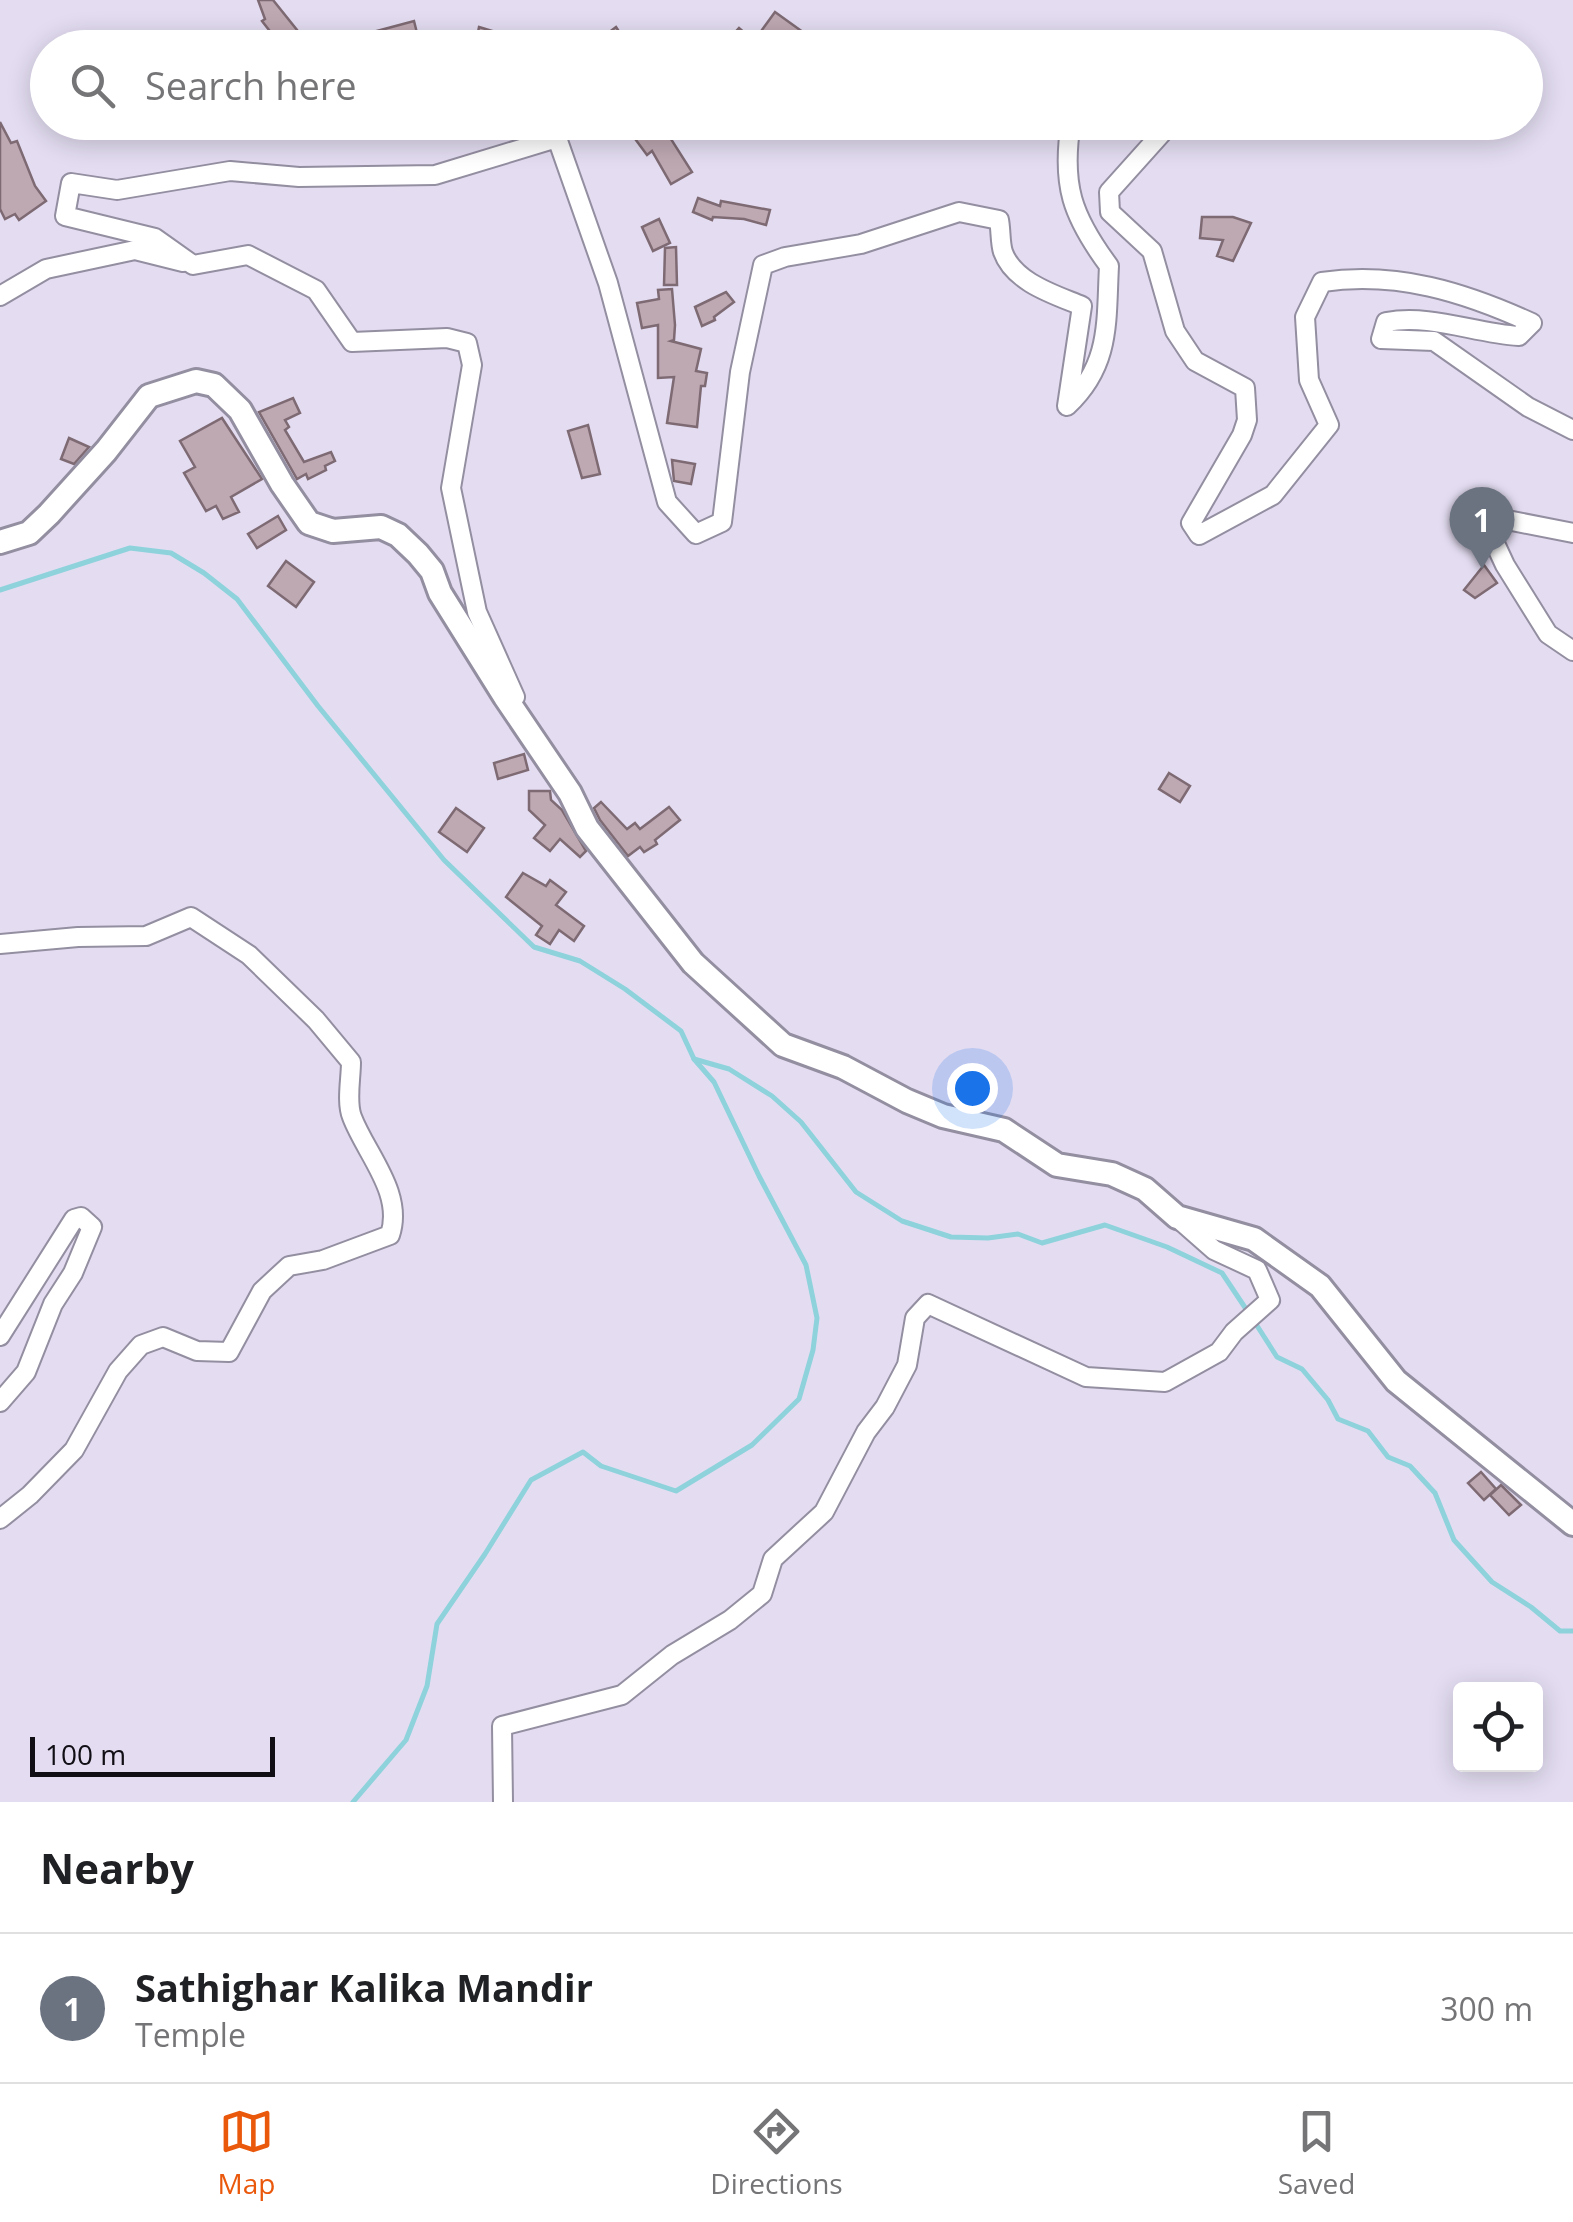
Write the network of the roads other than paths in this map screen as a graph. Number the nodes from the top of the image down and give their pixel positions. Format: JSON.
{"nodes":[{"id":1,"x":551,"y":140,"type":"edge"},
{"id":2,"x":559,"y":140,"type":"edge"},
{"id":3,"x":1069,"y":140,"type":"edge"},
{"id":4,"x":1156,"y":140,"type":"edge"},
{"id":5,"x":193,"y":265,"type":"junction"},
{"id":6,"x":0,"y":296,"type":"edge"},
{"id":7,"x":1573,"y":430,"type":"edge"},
{"id":8,"x":1573,"y":533,"type":"edge"},
{"id":9,"x":0,"y":542,"type":"edge"},
{"id":10,"x":1573,"y":651,"type":"edge"},
{"id":11,"x":538,"y":748,"type":"junction"},
{"id":12,"x":0,"y":944,"type":"edge"},
{"id":13,"x":1177,"y":1217,"type":"junction"},
{"id":14,"x":0,"y":1336,"type":"edge"},
{"id":15,"x":0,"y":1402,"type":"edge"},
{"id":16,"x":0,"y":1519,"type":"edge"},
{"id":17,"x":1573,"y":1524,"type":"edge"},
{"id":18,"x":503,"y":1802,"type":"edge"}],
"edges":[{"from":1,"to":5,"type":"street"},
{"from":2,"to":3,"type":"street"},
{"from":4,"to":7,"type":"street"},
{"from":5,"to":6,"type":"street"},
{"from":5,"to":11,"type":"street"},
{"from":8,"to":10,"type":"street"},
{"from":9,"to":11,"type":"street"},
{"from":11,"to":13,"type":"street"},
{"from":12,"to":16,"type":"street"},
{"from":13,"to":17,"type":"street"},
{"from":13,"to":18,"type":"street"},
{"from":14,"to":15,"type":"street"}]}
